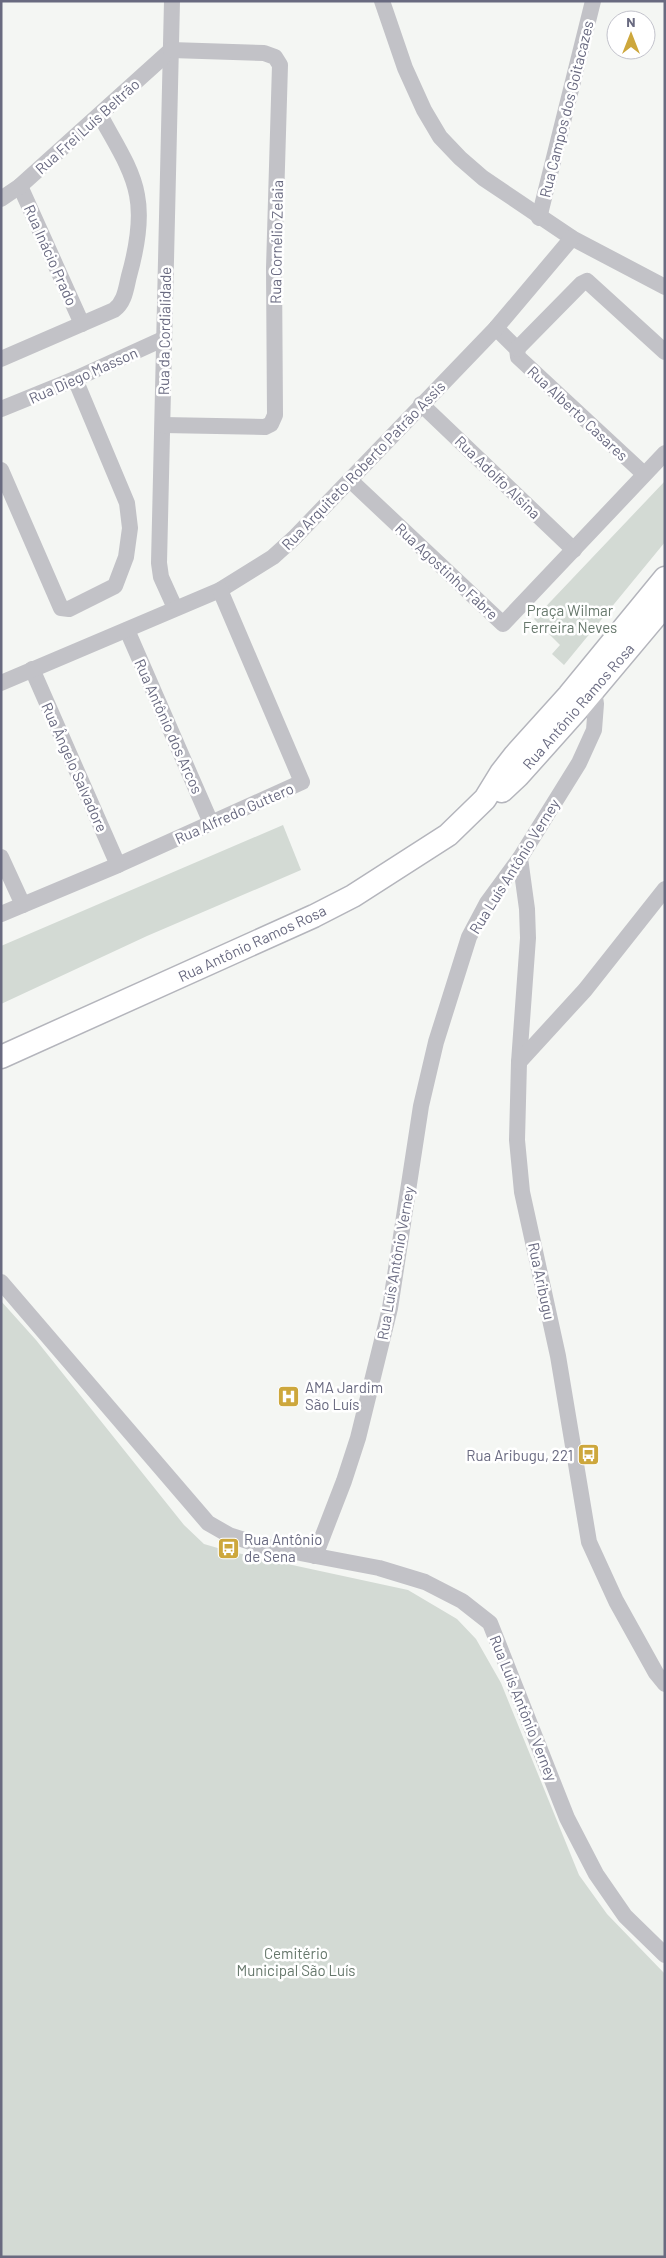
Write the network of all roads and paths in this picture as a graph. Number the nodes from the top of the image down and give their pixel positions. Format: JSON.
{"nodes":[{"id":1,"x":172,"y":1,"type":"edge"},
{"id":2,"x":382,"y":1,"type":"edge"},
{"id":3,"x":594,"y":1,"type":"edge"},
{"id":4,"x":171,"y":50,"type":"junction"},
{"id":5,"x":100,"y":114,"type":"junction"},
{"id":6,"x":20,"y":186,"type":"junction"},
{"id":7,"x":1,"y":199,"type":"edge"},
{"id":8,"x":540,"y":218,"type":"junction"},
{"id":9,"x":572,"y":238,"type":"junction"},
{"id":10,"x":665,"y":287,"type":"edge"},
{"id":11,"x":82,"y":324,"type":"junction"},
{"id":12,"x":496,"y":328,"type":"junction"},
{"id":13,"x":164,"y":339,"type":"junction"},
{"id":14,"x":517,"y":349,"type":"junction"},
{"id":15,"x":665,"y":352,"type":"edge"},
{"id":16,"x":1,"y":359,"type":"edge"},
{"id":17,"x":75,"y":379,"type":"junction"},
{"id":18,"x":422,"y":404,"type":"junction"},
{"id":19,"x":1,"y":409,"type":"edge"},
{"id":20,"x":163,"y":425,"type":"junction"},
{"id":21,"x":665,"y":453,"type":"edge"},
{"id":22,"x":1,"y":470,"type":"edge"},
{"id":23,"x":644,"y":474,"type":"junction"},
{"id":24,"x":350,"y":480,"type":"junction"},
{"id":25,"x":574,"y":550,"type":"junction"},
{"id":26,"x":665,"y":578,"type":"edge"},
{"id":27,"x":220,"y":590,"type":"junction"},
{"id":28,"x":665,"y":605,"type":"edge"},
{"id":29,"x":175,"y":608,"type":"junction"},
{"id":30,"x":127,"y":630,"type":"junction"},
{"id":31,"x":32,"y":670,"type":"junction"},
{"id":32,"x":1,"y":683,"type":"edge"},
{"id":33,"x":588,"y":685,"type":"junction"},
{"id":34,"x":211,"y":823,"type":"junction"},
{"id":35,"x":1,"y":857,"type":"edge"},
{"id":36,"x":520,"y":858,"type":"junction"},
{"id":37,"x":118,"y":865,"type":"junction"},
{"id":38,"x":665,"y":888,"type":"edge"},
{"id":39,"x":22,"y":905,"type":"junction"},
{"id":40,"x":1,"y":914,"type":"edge"},
{"id":41,"x":1,"y":1057,"type":"edge"},
{"id":42,"x":518,"y":1062,"type":"junction"},
{"id":43,"x":1,"y":1282,"type":"edge"},
{"id":44,"x":315,"y":1556,"type":"junction"},
{"id":45,"x":665,"y":1684,"type":"edge"},
{"id":46,"x":665,"y":1956,"type":"edge"}],
"edges":[{"from":1,"to":4,"type":"street","name":"Rua da Cordialidade"},
{"from":2,"to":8,"type":"street"},
{"from":3,"to":8,"type":"street","name":"Rua Campos dos Goitacazes"},
{"from":4,"to":5,"type":"street","name":"Rua Frei Luís Beltrão"},
{"from":4,"to":13,"type":"street","name":"Rua da Cordialidade"},
{"from":4,"to":20,"type":"street","name":"Rua Cornélio Zelaia"},
{"from":5,"to":6,"type":"street","name":"Rua Frei Luís Beltrão"},
{"from":5,"to":11,"type":"street"},
{"from":6,"to":7,"type":"street","name":"Rua Frei Luís Beltrão"},
{"from":6,"to":11,"type":"street","name":"Rua Inácio Prado"},
{"from":8,"to":9,"type":"street"},
{"from":9,"to":10,"type":"street"},
{"from":9,"to":12,"type":"street","name":"Rua Arquiteto Roberto Patrão Assis"},
{"from":11,"to":16,"type":"street"},
{"from":12,"to":14,"type":"street","name":"Rua Alberto Casares"},
{"from":12,"to":18,"type":"street","name":"Rua Arquiteto Roberto Patrão Assis"},
{"from":13,"to":17,"type":"street","name":"Rua Diego Masson"},
{"from":13,"to":20,"type":"street","name":"Rua da Cordialidade"},
{"from":14,"to":15,"type":"street"},
{"from":14,"to":23,"type":"street","name":"Rua Alberto Casares"},
{"from":17,"to":19,"type":"street","name":"Rua Diego Masson"},
{"from":17,"to":22,"type":"street"},
{"from":18,"to":24,"type":"street","name":"Rua Arquiteto Roberto Patrão Assis"},
{"from":18,"to":25,"type":"street","name":"Rua Adolfo Alsina"},
{"from":20,"to":29,"type":"street","name":"Rua da Cordialidade"},
{"from":21,"to":23,"type":"street","name":"Rua Agostinho Fabre"},
{"from":23,"to":25,"type":"street","name":"Rua Agostinho Fabre"},
{"from":24,"to":25,"type":"street","name":"Rua Agostinho Fabre"},
{"from":24,"to":27,"type":"street","name":"Rua Arquiteto Roberto Patrão Assis"},
{"from":26,"to":33,"type":"main road","name":"Rua Antônio Ramos Rosa"},
{"from":27,"to":29,"type":"street","name":"Rua Arquiteto Roberto Patrão Assis"},
{"from":27,"to":34,"type":"street","name":"Rua Alfredo Guttero"},
{"from":28,"to":33,"type":"main road","name":"Rua Antônio Ramos Rosa"},
{"from":29,"to":30,"type":"street","name":"Rua Arquiteto Roberto Patrão Assis"},
{"from":30,"to":31,"type":"street","name":"Rua Arquiteto Roberto Patrão Assis"},
{"from":30,"to":34,"type":"street","name":"Rua Antônio dos Arcos"},
{"from":31,"to":32,"type":"street","name":"Rua Arquiteto Roberto Patrão Assis"},
{"from":31,"to":37,"type":"street","name":"Rua Ângelo Salvadore"},
{"from":33,"to":36,"type":"street","name":"Rua Luís Antônio Verney"},
{"from":33,"to":41,"type":"main road","name":"Rua Antônio Ramos Rosa"},
{"from":34,"to":37,"type":"street","name":"Rua Alfredo Guttero"},
{"from":35,"to":39,"type":"street"},
{"from":36,"to":42,"type":"street","name":"Rua Aribugu"},
{"from":36,"to":44,"type":"street","name":"Rua Luís Antônio Verney"},
{"from":37,"to":39,"type":"street","name":"Rua Alfredo Guttero"},
{"from":38,"to":42,"type":"street"},
{"from":39,"to":40,"type":"street","name":"Rua Alfredo Guttero"},
{"from":42,"to":45,"type":"street","name":"Rua Aribugu"},
{"from":43,"to":44,"type":"street"},
{"from":44,"to":46,"type":"street","name":"Rua Luís Antônio Verney"}]}
